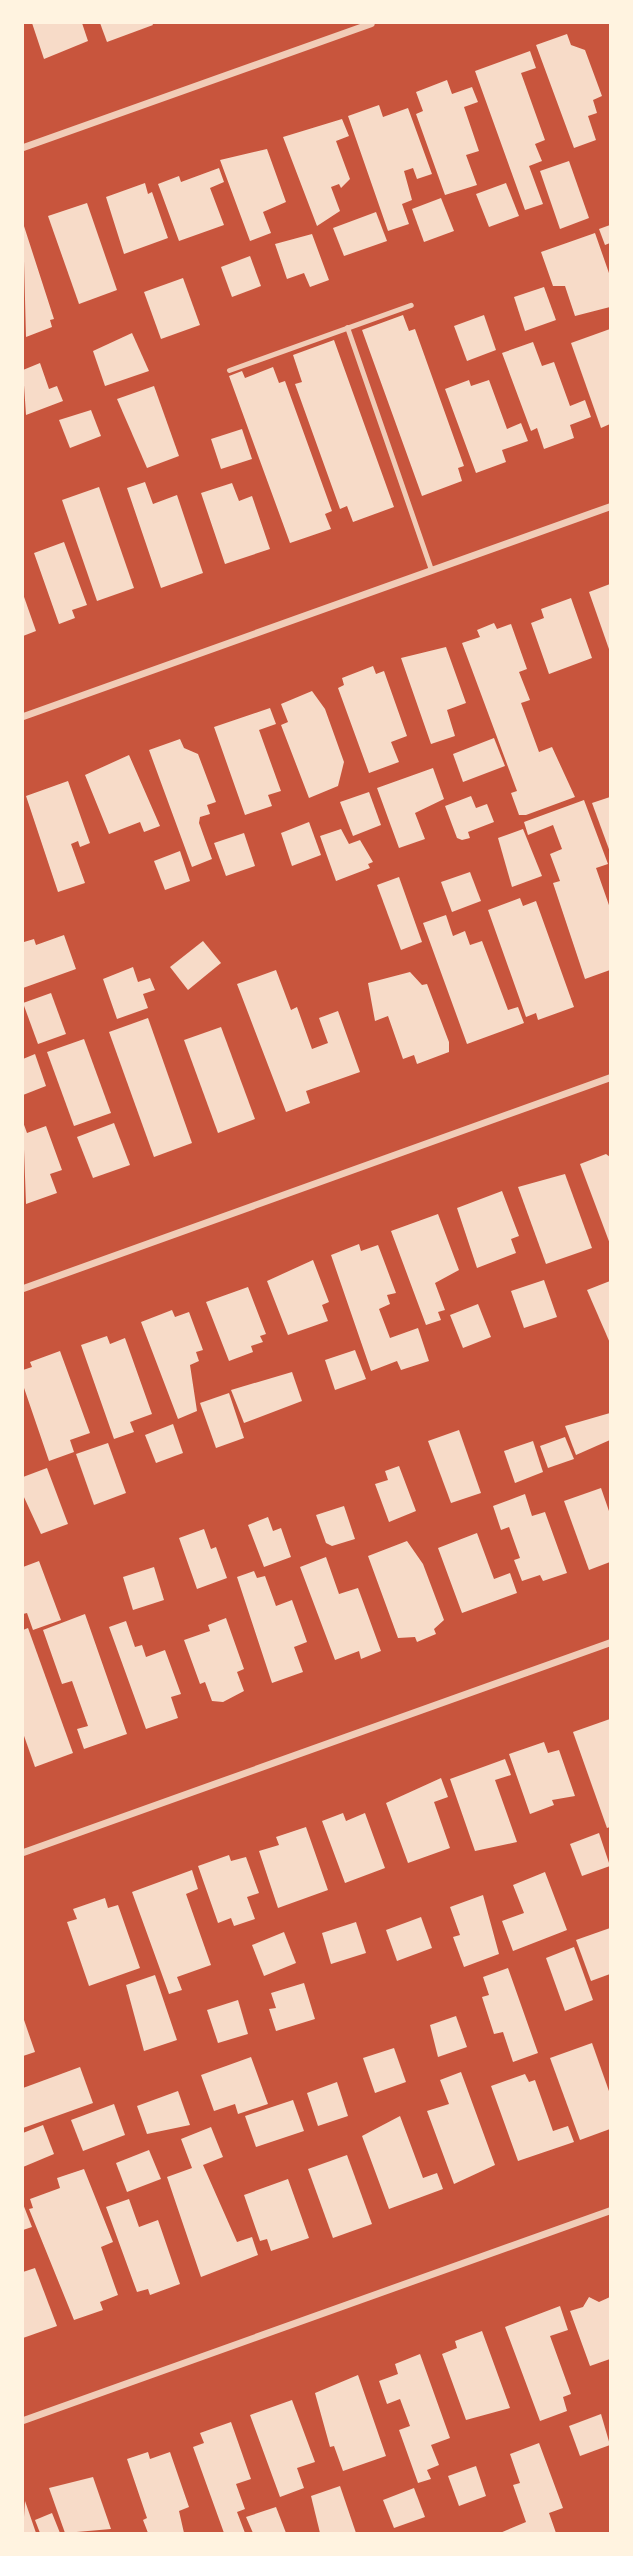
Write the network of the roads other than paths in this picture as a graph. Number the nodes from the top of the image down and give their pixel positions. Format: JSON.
{"nodes":[{"id":1,"x":371,"y":23,"type":"edge"},
{"id":2,"x":23,"y":147,"type":"edge"},
{"id":3,"x":411,"y":305,"type":"dead end"},
{"id":4,"x":347,"y":327,"type":"junction"},
{"id":5,"x":229,"y":370,"type":"dead end"},
{"id":6,"x":610,"y":506,"type":"edge"},
{"id":7,"x":431,"y":569,"type":"junction"},
{"id":8,"x":23,"y":716,"type":"edge"},
{"id":9,"x":610,"y":1077,"type":"edge"},
{"id":10,"x":23,"y":1288,"type":"edge"},
{"id":11,"x":610,"y":1642,"type":"edge"},
{"id":12,"x":23,"y":1853,"type":"edge"},
{"id":13,"x":610,"y":2210,"type":"edge"},
{"id":14,"x":23,"y":2420,"type":"edge"}],
"edges":[{"from":1,"to":2,"type":"street"},
{"from":3,"to":4,"type":"lane"},
{"from":4,"to":5,"type":"lane"},
{"from":4,"to":7,"type":"lane"},
{"from":6,"to":7,"type":"street"},
{"from":7,"to":8,"type":"street"},
{"from":9,"to":10,"type":"street"},
{"from":11,"to":12,"type":"street"},
{"from":13,"to":14,"type":"street"}]}
